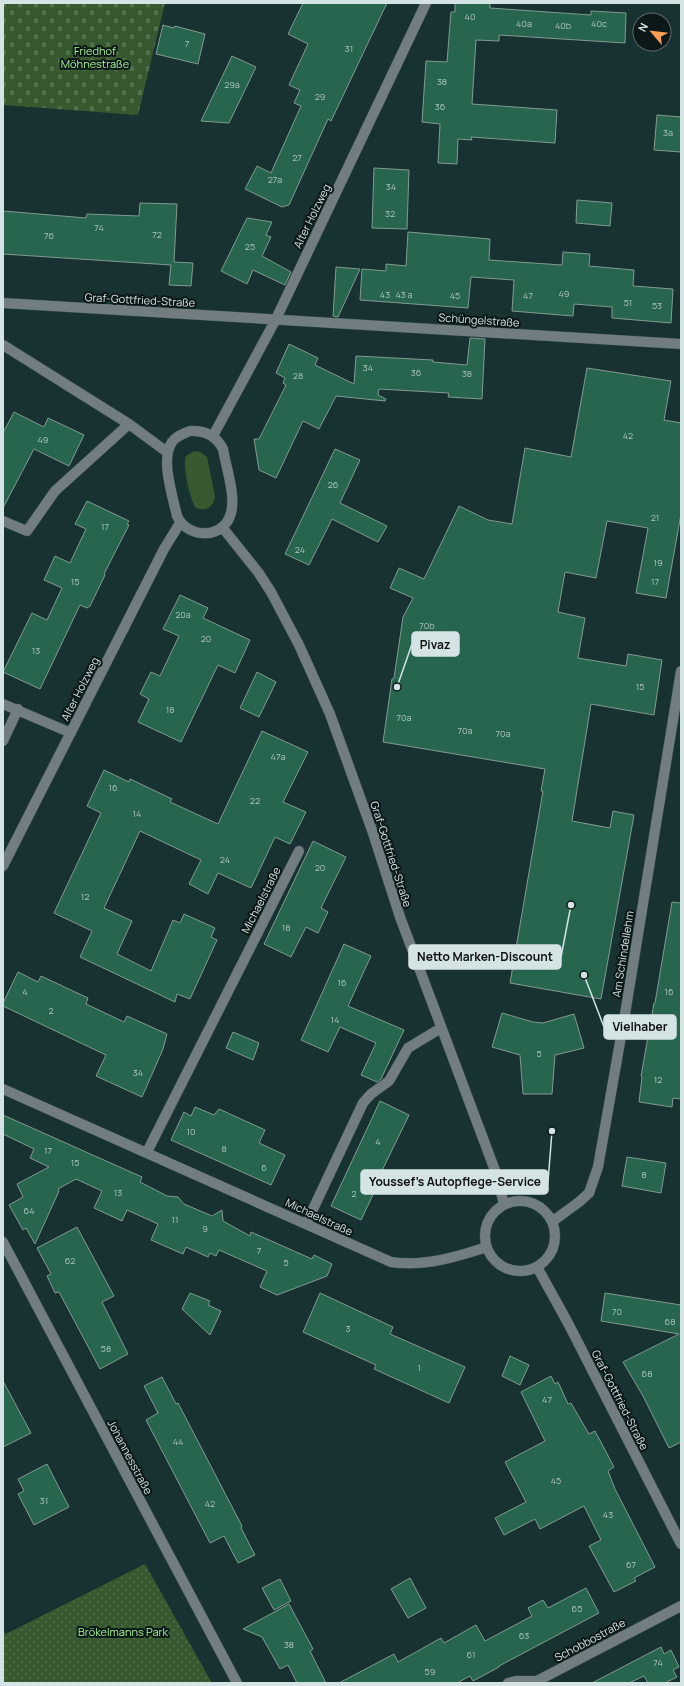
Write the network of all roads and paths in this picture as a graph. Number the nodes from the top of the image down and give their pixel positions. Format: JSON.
{"nodes":[{"id":1,"x":426,"y":3,"type":"edge"},
{"id":2,"x":3,"y":303,"type":"edge"},
{"id":3,"x":276,"y":319,"type":"junction"},
{"id":4,"x":681,"y":344,"type":"edge"},
{"id":5,"x":3,"y":345,"type":"edge"},
{"id":6,"x":129,"y":424,"type":"junction"},
{"id":7,"x":213,"y":436,"type":"junction"},
{"id":8,"x":167,"y":452,"type":"junction"},
{"id":9,"x":3,"y":520,"type":"edge"},
{"id":10,"x":180,"y":523,"type":"junction"},
{"id":11,"x":222,"y":527,"type":"junction"},
{"id":12,"x":681,"y":671,"type":"edge"},
{"id":13,"x":3,"y":704,"type":"edge"},
{"id":14,"x":18,"y":709,"type":"junction"},
{"id":15,"x":71,"y":733,"type":"junction"},
{"id":16,"x":3,"y":741,"type":"edge"},
{"id":17,"x":299,"y":851,"type":"dead end"},
{"id":18,"x":3,"y":866,"type":"edge"},
{"id":19,"x":441,"y":1028,"type":"junction"},
{"id":20,"x":3,"y":1089,"type":"edge"},
{"id":21,"x":147,"y":1152,"type":"junction"},
{"id":22,"x":504,"y":1204,"type":"junction"},
{"id":23,"x":553,"y":1221,"type":"junction"},
{"id":24,"x":306,"y":1224,"type":"junction"},
{"id":25,"x":3,"y":1242,"type":"edge"},
{"id":26,"x":487,"y":1247,"type":"junction"},
{"id":27,"x":537,"y":1267,"type":"junction"},
{"id":28,"x":681,"y":1544,"type":"edge"},
{"id":29,"x":681,"y":1606,"type":"edge"},
{"id":30,"x":237,"y":1683,"type":"edge"},
{"id":31,"x":508,"y":1683,"type":"edge"}],
"edges":[{"from":1,"to":3,"type":"street","name":"Alter Holzweg"},
{"from":2,"to":3,"type":"street","name":"Graf-Gottfried-Straße"},
{"from":3,"to":4,"type":"street","name":"Schüngelstraße"},
{"from":3,"to":7,"type":"street","name":"Alter Holzweg"},
{"from":5,"to":6,"type":"street"},
{"from":6,"to":8,"type":"street"},
{"from":6,"to":9,"type":"street"},
{"from":7,"to":8,"type":"street"},
{"from":7,"to":11,"type":"street"},
{"from":8,"to":10,"type":"street"},
{"from":10,"to":11,"type":"street"},
{"from":10,"to":15,"type":"street","name":"Alter Holzweg"},
{"from":11,"to":19,"type":"street","name":"Graf-Gottfried-Straße"},
{"from":12,"to":23,"type":"street","name":"Am Schindellehm"},
{"from":13,"to":14,"type":"street"},
{"from":14,"to":15,"type":"street"},
{"from":14,"to":16,"type":"street"},
{"from":15,"to":18,"type":"street","name":"Alter Holzweg"},
{"from":17,"to":21,"type":"street","name":"Michaelstraße"},
{"from":19,"to":22,"type":"street","name":"Graf-Gottfried-Straße"},
{"from":19,"to":24,"type":"street"},
{"from":20,"to":21,"type":"street","name":"Michaelstraße"},
{"from":21,"to":24,"type":"street","name":"Michaelstraße"},
{"from":22,"to":23,"type":"street"},
{"from":22,"to":26,"type":"street"},
{"from":23,"to":27,"type":"street"},
{"from":24,"to":26,"type":"street","name":"Michaelstraße"},
{"from":25,"to":30,"type":"street","name":"Johannesstraße"},
{"from":26,"to":27,"type":"street"},
{"from":27,"to":28,"type":"street","name":"Graf-Gottfried-Straße"},
{"from":29,"to":31,"type":"street","name":"Schobbostraße"}]}
